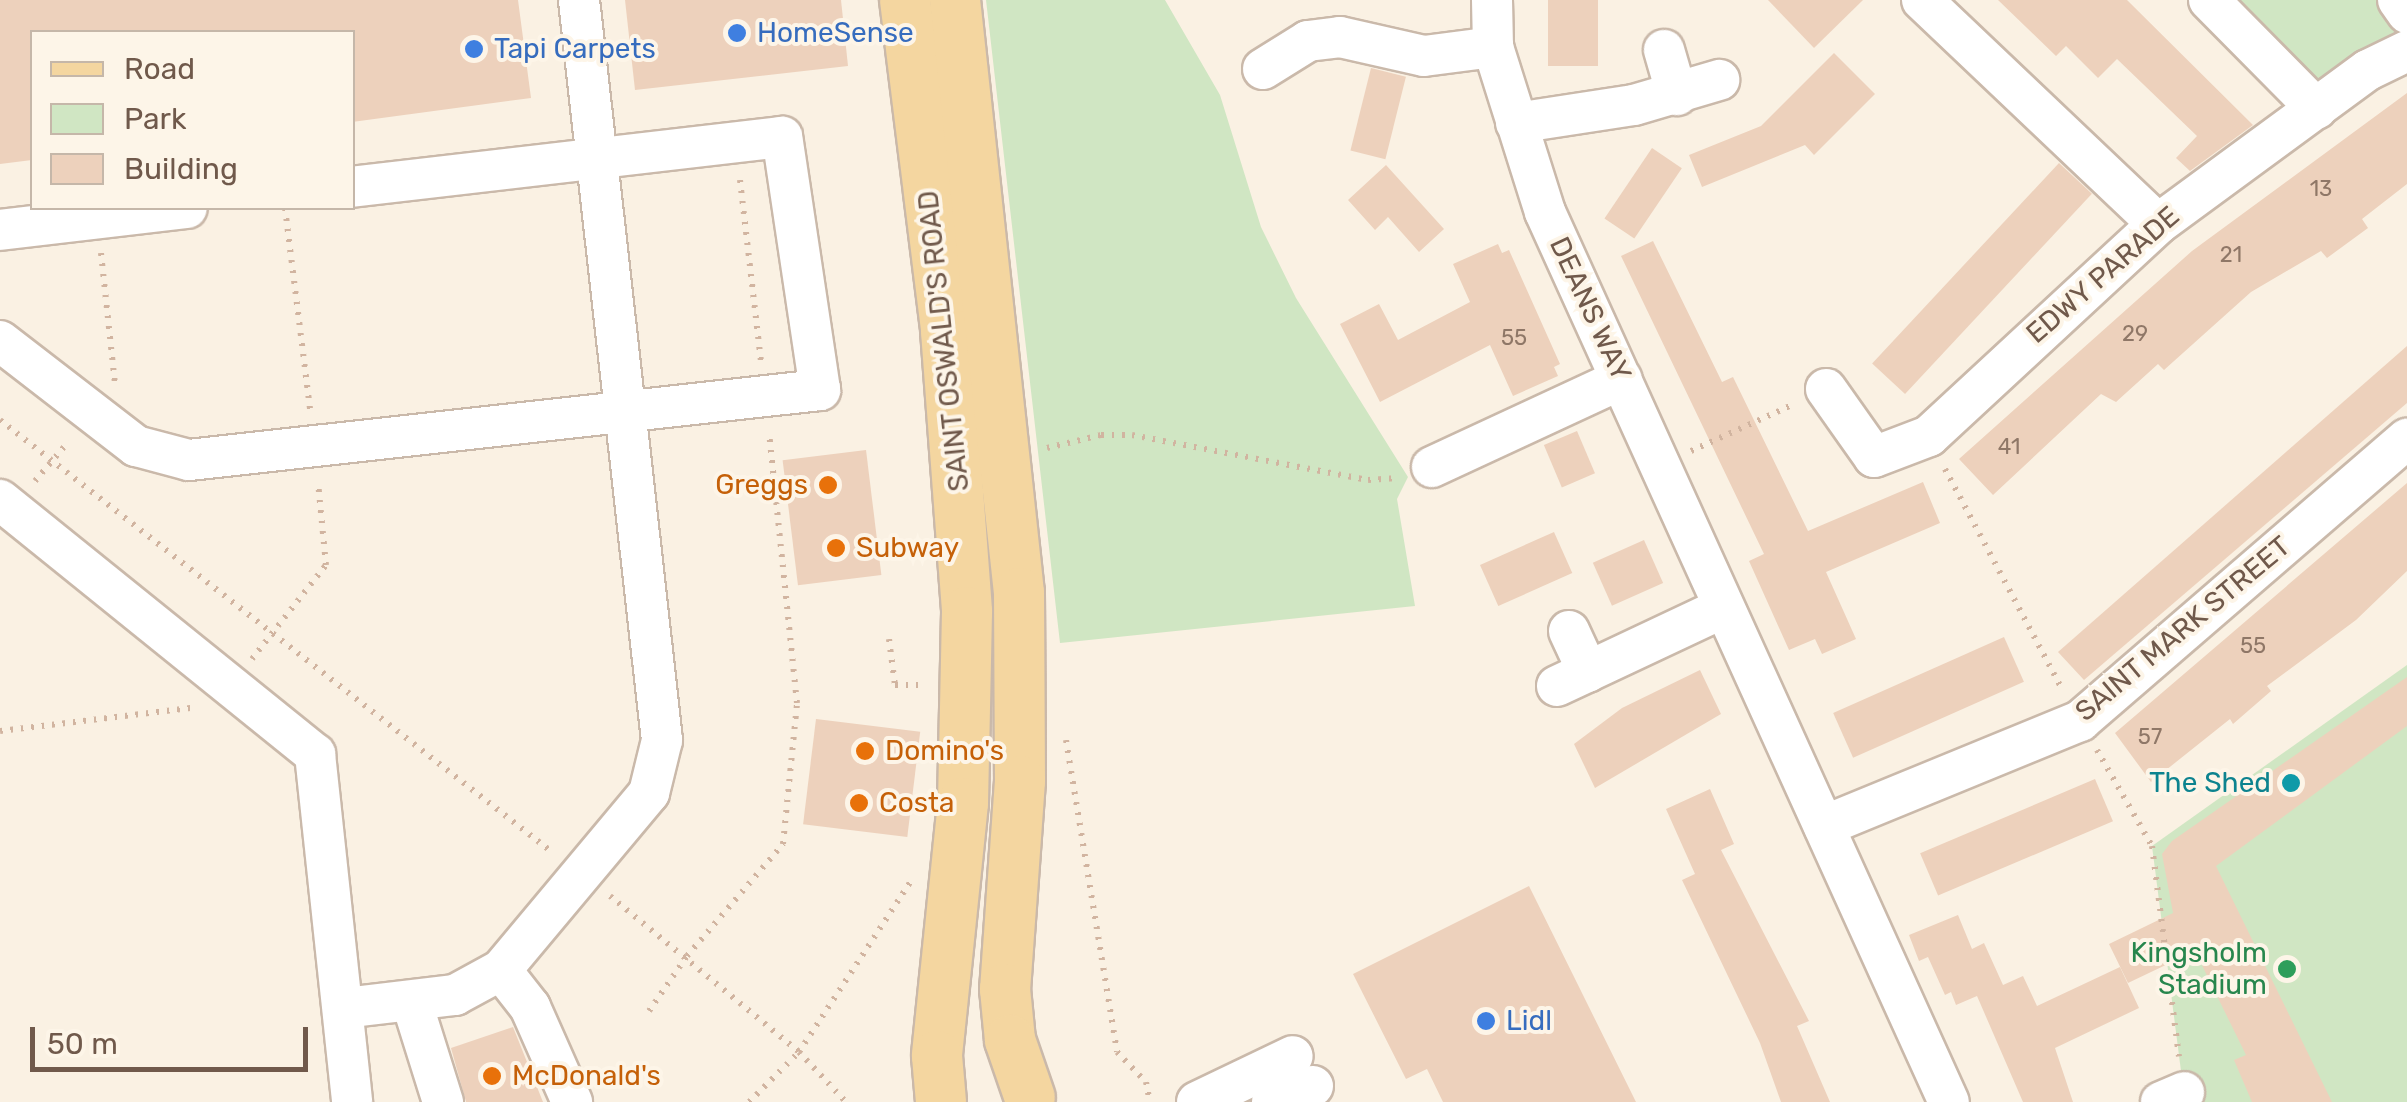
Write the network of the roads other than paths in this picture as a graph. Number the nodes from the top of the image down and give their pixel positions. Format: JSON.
{"nodes":[{"id":1,"x":579,"y":0,"type":"edge"},
{"id":2,"x":905,"y":0,"type":"edge"},
{"id":3,"x":955,"y":0,"type":"edge"},
{"id":4,"x":1492,"y":0,"type":"edge"},
{"id":5,"x":1922,"y":0,"type":"edge"},
{"id":6,"x":2209,"y":0,"type":"edge"},
{"id":7,"x":2398,"y":0,"type":"edge"},
{"id":8,"x":2407,"y":13,"type":"edge"},
{"id":9,"x":1493,"y":47,"type":"junction"},
{"id":10,"x":1664,"y":50,"type":"dead end"},
{"id":11,"x":2407,"y":50,"type":"edge"},
{"id":12,"x":1263,"y":69,"type":"dead end"},
{"id":13,"x":1719,"y":80,"type":"dead end"},
{"id":14,"x":1677,"y":95,"type":"junction"},
{"id":15,"x":2317,"y":108,"type":"junction"},
{"id":16,"x":1516,"y":123,"type":"junction"},
{"id":17,"x":598,"y":158,"type":"junction"},
{"id":18,"x":355,"y":188,"type":"edge"},
{"id":19,"x":170,"y":210,"type":"edge"},
{"id":20,"x":2158,"y":224,"type":"junction"},
{"id":21,"x":0,"y":230,"type":"edge"},
{"id":22,"x":0,"y":341,"type":"edge"},
{"id":23,"x":1622,"y":379,"type":"junction"},
{"id":24,"x":1826,"y":389,"type":"road end"},
{"id":25,"x":626,"y":413,"type":"junction"},
{"id":26,"x":2407,"y":439,"type":"edge"},
{"id":27,"x":1432,"y":468,"type":"road end"},
{"id":28,"x":0,"y":500,"type":"edge"},
{"id":29,"x":1723,"y":608,"type":"junction"},
{"id":30,"x":1569,"y":631,"type":"dead end"},
{"id":31,"x":1824,"y":826,"type":"junction"},
{"id":32,"x":501,"y":970,"type":"junction"},
{"id":33,"x":412,"y":1002,"type":"junction"},
{"id":34,"x":344,"y":1008,"type":"junction"},
{"id":35,"x":1024,"y":1101,"type":"edge"},
{"id":36,"x":352,"y":1102,"type":"edge"},
{"id":37,"x":443,"y":1102,"type":"edge"},
{"id":38,"x":572,"y":1102,"type":"edge"},
{"id":39,"x":941,"y":1102,"type":"edge"},
{"id":40,"x":1197,"y":1102,"type":"edge"},
{"id":41,"x":1272,"y":1102,"type":"edge"},
{"id":42,"x":1949,"y":1102,"type":"edge"}],
"edges":[{"from":1,"to":17,"type":"street"},
{"from":2,"to":39,"type":"main road","name":"SAINT OSWALD'S ROAD"},
{"from":3,"to":35,"type":"main road","name":"SAINT OSWALD'S ROAD"},
{"from":4,"to":9,"type":"street","name":"DEANS WAY"},
{"from":5,"to":20,"type":"street"},
{"from":6,"to":15,"type":"street"},
{"from":7,"to":8,"type":"street"},
{"from":9,"to":12,"type":"street"},
{"from":9,"to":16,"type":"street","name":"DEANS WAY"},
{"from":10,"to":14,"type":"street"},
{"from":11,"to":15,"type":"street","name":"EDWY PARADE"},
{"from":13,"to":14,"type":"street"},
{"from":14,"to":16,"type":"street"},
{"from":15,"to":20,"type":"street","name":"EDWY PARADE"},
{"from":16,"to":23,"type":"street","name":"DEANS WAY"},
{"from":17,"to":18,"type":"street"},
{"from":17,"to":25,"type":"street"},
{"from":17,"to":25,"type":"street"},
{"from":19,"to":21,"type":"street"},
{"from":20,"to":24,"type":"street","name":"EDWY PARADE"},
{"from":22,"to":25,"type":"street"},
{"from":23,"to":27,"type":"street"},
{"from":23,"to":29,"type":"street","name":"DEANS WAY"},
{"from":25,"to":32,"type":"street"},
{"from":26,"to":31,"type":"street","name":"SAINT MARK STREET"},
{"from":28,"to":34,"type":"street"},
{"from":29,"to":30,"type":"street"},
{"from":29,"to":31,"type":"street","name":"DEANS WAY"},
{"from":31,"to":42,"type":"street","name":"DEANS WAY"},
{"from":32,"to":33,"type":"street"},
{"from":32,"to":38,"type":"street"},
{"from":33,"to":34,"type":"street"},
{"from":33,"to":37,"type":"street"},
{"from":34,"to":36,"type":"street"},
{"from":40,"to":41,"type":"street"}]}
